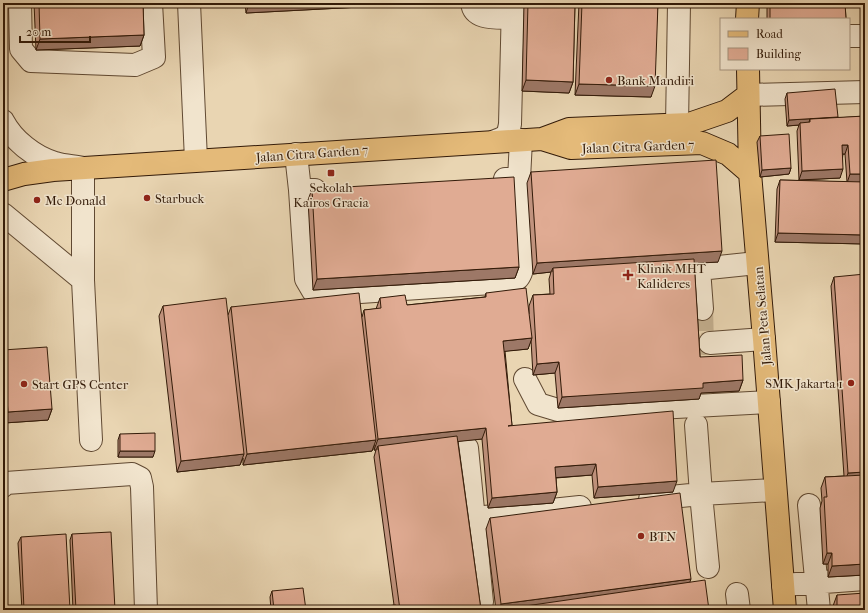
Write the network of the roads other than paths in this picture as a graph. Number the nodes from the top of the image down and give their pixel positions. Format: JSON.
{"nodes":[{"id":1,"x":20,"y":3,"type":"edge"},
{"id":2,"x":150,"y":3,"type":"edge"},
{"id":3,"x":190,"y":3,"type":"edge"},
{"id":4,"x":472,"y":3,"type":"edge"},
{"id":5,"x":679,"y":3,"type":"edge"},
{"id":6,"x":748,"y":3,"type":"edge"},
{"id":7,"x":513,"y":10,"type":"edge"},
{"id":8,"x":747,"y":18,"type":"edge"},
{"id":9,"x":850,"y":36,"type":"edge"},
{"id":10,"x":865,"y":36,"type":"edge"},
{"id":11,"x":748,"y":70,"type":"edge"},
{"id":12,"x":865,"y":92,"type":"edge"},
{"id":13,"x":748,"y":96,"type":"junction"},
{"id":14,"x":3,"y":121,"type":"edge"},
{"id":15,"x":677,"y":125,"type":"junction"},
{"id":16,"x":532,"y":139,"type":"junction"},
{"id":17,"x":495,"y":141,"type":"junction"},
{"id":18,"x":296,"y":154,"type":"junction"},
{"id":19,"x":196,"y":160,"type":"junction"},
{"id":20,"x":83,"y":168,"type":"junction"},
{"id":21,"x":750,"y":173,"type":"junction"},
{"id":22,"x":519,"y":179,"type":"junction"},
{"id":23,"x":3,"y":180,"type":"edge"},
{"id":24,"x":487,"y":181,"type":"edge"},
{"id":25,"x":332,"y":189,"type":"edge"},
{"id":26,"x":300,"y":190,"type":"junction"},
{"id":27,"x":3,"y":214,"type":"edge"},
{"id":28,"x":758,"y":263,"type":"junction"},
{"id":29,"x":83,"y":280,"type":"junction"},
{"id":30,"x":702,"y":309,"type":"tunnel mouth"},
{"id":31,"x":764,"y":339,"type":"junction"},
{"id":32,"x":710,"y":343,"type":"dead end"},
{"id":33,"x":525,"y":379,"type":"dead end"},
{"id":34,"x":769,"y":402,"type":"junction"},
{"id":35,"x":696,"y":425,"type":"dead end"},
{"id":36,"x":91,"y":440,"type":"dead end"},
{"id":37,"x":467,"y":448,"type":"edge"},
{"id":38,"x":3,"y":486,"type":"edge"},
{"id":39,"x":775,"y":490,"type":"junction"},
{"id":40,"x":702,"y":494,"type":"junction"},
{"id":41,"x":632,"y":501,"type":"edge"},
{"id":42,"x":601,"y":505,"type":"edge"},
{"id":43,"x":810,"y":505,"type":"dead end"},
{"id":44,"x":475,"y":518,"type":"junction"},
{"id":45,"x":708,"y":567,"type":"dead end"},
{"id":46,"x":865,"y":580,"type":"edge"},
{"id":47,"x":817,"y":583,"type":"junction"},
{"id":48,"x":783,"y":585,"type":"junction"},
{"id":49,"x":482,"y":602,"type":"dead end"},
{"id":50,"x":146,"y":610,"type":"edge"},
{"id":51,"x":785,"y":610,"type":"edge"},
{"id":52,"x":819,"y":610,"type":"edge"}],
"edges":[{"from":1,"to":2,"type":"street"},
{"from":3,"to":19,"type":"street"},
{"from":4,"to":7,"type":"street"},
{"from":5,"to":15,"type":"street"},
{"from":6,"to":8,"type":"main road"},
{"from":7,"to":17,"type":"street"},
{"from":9,"to":10,"type":"street"},
{"from":11,"to":13,"type":"main road","name":"Jalan Peta Selatan"},
{"from":12,"to":13,"type":"street"},
{"from":13,"to":15,"type":"main road","name":"Jalan Citra Garden 7"},
{"from":13,"to":21,"type":"main road","name":"Jalan Peta Selatan"},
{"from":14,"to":20,"type":"street","name":"Jalan Citra Garden 7"},
{"from":15,"to":16,"type":"main road","name":"Jalan Citra Garden 7"},
{"from":16,"to":17,"type":"main road","name":"Jalan Citra Garden 7"},
{"from":16,"to":21,"type":"main road","name":"Jalan Citra Garden 7"},
{"from":16,"to":22,"type":"street"},
{"from":17,"to":18,"type":"main road","name":"Jalan Citra Garden 7"},
{"from":18,"to":19,"type":"main road","name":"Jalan Citra Garden 7"},
{"from":18,"to":26,"type":"street"},
{"from":19,"to":20,"type":"main road","name":"Jalan Citra Garden 7"},
{"from":20,"to":23,"type":"main road","name":"Jalan Citra Garden 7"},
{"from":20,"to":29,"type":"street"},
{"from":21,"to":28,"type":"main road","name":"Jalan Peta Selatan"},
{"from":22,"to":24,"type":"street"},
{"from":22,"to":26,"type":"street"},
{"from":25,"to":26,"type":"street"},
{"from":27,"to":29,"type":"street"},
{"from":28,"to":30,"type":"street"},
{"from":28,"to":31,"type":"main road","name":"Jalan Peta Selatan"},
{"from":29,"to":36,"type":"street"},
{"from":31,"to":32,"type":"street"},
{"from":31,"to":34,"type":"main road","name":"Jalan Peta Selatan"},
{"from":33,"to":34,"type":"street"},
{"from":34,"to":39,"type":"main road","name":"Jalan Peta Selatan"},
{"from":35,"to":40,"type":"street"},
{"from":37,"to":44,"type":"street"},
{"from":38,"to":50,"type":"street"},
{"from":39,"to":40,"type":"street"},
{"from":39,"to":48,"type":"main road","name":"Jalan Peta Selatan"},
{"from":40,"to":41,"type":"street"},
{"from":40,"to":45,"type":"street"},
{"from":42,"to":44,"type":"street"},
{"from":43,"to":47,"type":"street"},
{"from":44,"to":49,"type":"street"},
{"from":46,"to":47,"type":"street"},
{"from":47,"to":48,"type":"street"},
{"from":47,"to":52,"type":"street"},
{"from":48,"to":51,"type":"main road","name":"Jalan Peta Selatan"}]}
